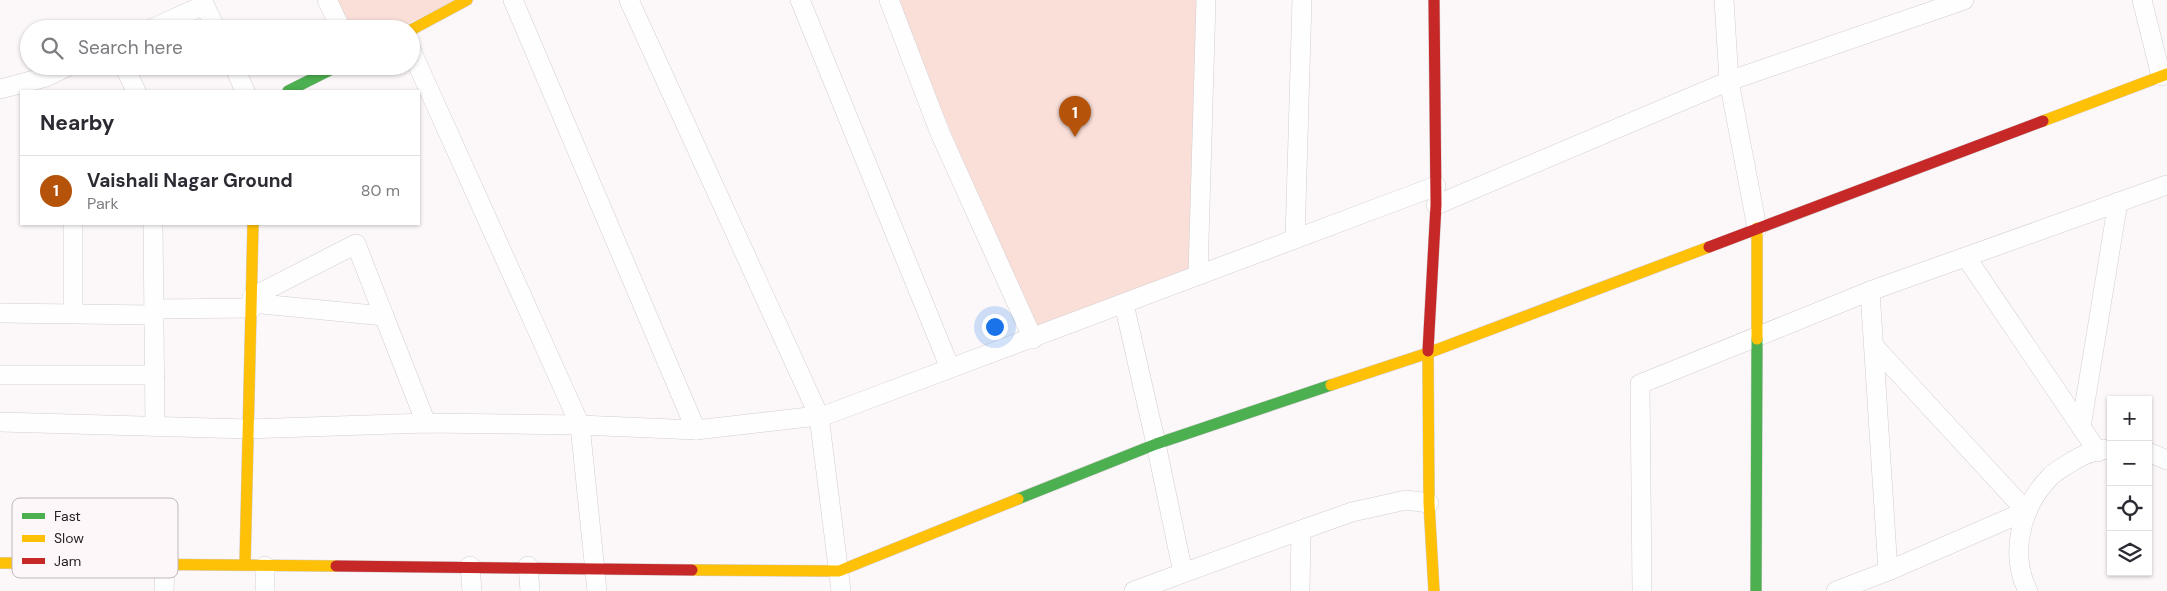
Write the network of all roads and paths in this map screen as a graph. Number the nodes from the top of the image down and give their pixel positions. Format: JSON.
{"nodes":[{"id":1,"x":327,"y":0,"type":"edge"},
{"id":2,"x":467,"y":0,"type":"edge"},
{"id":3,"x":513,"y":0,"type":"edge"},
{"id":4,"x":629,"y":0,"type":"edge"},
{"id":5,"x":800,"y":0,"type":"edge"},
{"id":6,"x":889,"y":0,"type":"edge"},
{"id":7,"x":1206,"y":0,"type":"edge"},
{"id":8,"x":1302,"y":0,"type":"edge"},
{"id":9,"x":1434,"y":0,"type":"edge"},
{"id":10,"x":1724,"y":0,"type":"edge"},
{"id":11,"x":2142,"y":0,"type":"edge"},
{"id":12,"x":203,"y":2,"type":"edge"},
{"id":13,"x":1954,"y":2,"type":"edge"},
{"id":14,"x":168,"y":20,"type":"edge"},
{"id":15,"x":212,"y":20,"type":"edge"},
{"id":16,"x":337,"y":20,"type":"edge"},
{"id":17,"x":420,"y":25,"type":"edge"},
{"id":18,"x":420,"y":70,"type":"edge"},
{"id":19,"x":58,"y":75,"type":"edge"},
{"id":20,"x":128,"y":75,"type":"edge"},
{"id":21,"x":238,"y":75,"type":"edge"},
{"id":22,"x":320,"y":75,"type":"edge"},
{"id":23,"x":2164,"y":75,"type":"edge"},
{"id":24,"x":1730,"y":80,"type":"junction"},
{"id":25,"x":46,"y":84,"type":"edge"},
{"id":26,"x":0,"y":89,"type":"edge"},
{"id":27,"x":136,"y":90,"type":"edge"},
{"id":28,"x":245,"y":90,"type":"edge"},
{"id":29,"x":290,"y":90,"type":"edge"},
{"id":30,"x":2167,"y":185,"type":"edge"},
{"id":31,"x":1436,"y":186,"type":"junction"},
{"id":32,"x":2118,"y":202,"type":"junction"},
{"id":33,"x":1436,"y":205,"type":"junction"},
{"id":34,"x":73,"y":225,"type":"edge"},
{"id":35,"x":153,"y":225,"type":"edge"},
{"id":36,"x":252,"y":225,"type":"edge"},
{"id":37,"x":1757,"y":228,"type":"junction"},
{"id":38,"x":1294,"y":239,"type":"junction"},
{"id":39,"x":1966,"y":257,"type":"junction"},
{"id":40,"x":1198,"y":275,"type":"junction"},
{"id":41,"x":1870,"y":292,"type":"junction"},
{"id":42,"x":252,"y":302,"type":"junction"},
{"id":43,"x":1124,"y":304,"type":"junction"},
{"id":44,"x":0,"y":311,"type":"edge"},
{"id":45,"x":154,"y":312,"type":"junction"},
{"id":46,"x":73,"y":314,"type":"junction"},
{"id":47,"x":384,"y":316,"type":"junction"},
{"id":48,"x":1757,"y":338,"type":"junction"},
{"id":49,"x":1033,"y":339,"type":"junction"},
{"id":50,"x":1873,"y":345,"type":"junction"},
{"id":51,"x":1428,"y":353,"type":"junction"},
{"id":52,"x":950,"y":368,"type":"junction"},
{"id":53,"x":0,"y":375,"type":"edge"},
{"id":54,"x":155,"y":375,"type":"junction"},
{"id":55,"x":819,"y":416,"type":"junction"},
{"id":56,"x":0,"y":422,"type":"edge"},
{"id":57,"x":426,"y":424,"type":"junction"},
{"id":58,"x":580,"y":425,"type":"junction"},
{"id":59,"x":156,"y":426,"type":"junction"},
{"id":60,"x":2081,"y":427,"type":"junction"},
{"id":61,"x":249,"y":429,"type":"junction"},
{"id":62,"x":696,"y":430,"type":"junction"},
{"id":63,"x":1156,"y":444,"type":"junction"},
{"id":64,"x":2104,"y":451,"type":"edge"},
{"id":65,"x":2152,"y":454,"type":"edge"},
{"id":66,"x":2167,"y":460,"type":"edge"},
{"id":67,"x":1429,"y":502,"type":"junction"},
{"id":68,"x":2026,"y":511,"type":"junction"},
{"id":69,"x":1301,"y":530,"type":"junction"},
{"id":70,"x":178,"y":563,"type":"edge"},
{"id":71,"x":245,"y":565,"type":"junction"},
{"id":72,"x":264,"y":566,"type":"junction"},
{"id":73,"x":470,"y":566,"type":"junction"},
{"id":74,"x":528,"y":566,"type":"junction"},
{"id":75,"x":596,"y":567,"type":"junction"},
{"id":76,"x":839,"y":571,"type":"junction"},
{"id":77,"x":1888,"y":571,"type":"junction"},
{"id":78,"x":1183,"y":573,"type":"junction"},
{"id":79,"x":164,"y":578,"type":"edge"},
{"id":80,"x":164,"y":591,"type":"edge"},
{"id":81,"x":265,"y":591,"type":"edge"},
{"id":82,"x":472,"y":591,"type":"edge"},
{"id":83,"x":530,"y":591,"type":"edge"},
{"id":84,"x":597,"y":591,"type":"edge"},
{"id":85,"x":841,"y":591,"type":"edge"},
{"id":86,"x":1134,"y":591,"type":"edge"},
{"id":87,"x":1300,"y":591,"type":"edge"},
{"id":88,"x":1434,"y":591,"type":"edge"},
{"id":89,"x":1642,"y":591,"type":"edge"},
{"id":90,"x":1756,"y":591,"type":"edge"},
{"id":91,"x":1836,"y":591,"type":"edge"},
{"id":92,"x":2028,"y":591,"type":"edge"}],
"edges":[{"from":1,"to":16,"type":"street"},
{"from":2,"to":17,"type":"street"},
{"from":3,"to":62,"type":"street"},
{"from":4,"to":55,"type":"street"},
{"from":5,"to":52,"type":"street"},
{"from":6,"to":49,"type":"street"},
{"from":7,"to":40,"type":"street"},
{"from":8,"to":38,"type":"street"},
{"from":9,"to":31,"type":"street"},
{"from":10,"to":24,"type":"street"},
{"from":11,"to":23,"type":"street"},
{"from":12,"to":14,"type":"street"},
{"from":12,"to":15,"type":"street"},
{"from":13,"to":24,"type":"street"},
{"from":18,"to":58,"type":"street"},
{"from":19,"to":25,"type":"street"},
{"from":20,"to":27,"type":"street"},
{"from":21,"to":28,"type":"street"},
{"from":22,"to":29,"type":"street"},
{"from":23,"to":37,"type":"street"},
{"from":24,"to":33,"type":"street"},
{"from":24,"to":37,"type":"street"},
{"from":25,"to":26,"type":"street"},
{"from":30,"to":32,"type":"street"},
{"from":31,"to":33,"type":"street"},
{"from":31,"to":38,"type":"street"},
{"from":32,"to":39,"type":"street"},
{"from":32,"to":60,"type":"street"},
{"from":33,"to":51,"type":"street"},
{"from":34,"to":46,"type":"street"},
{"from":35,"to":45,"type":"street"},
{"from":36,"to":42,"type":"street"},
{"from":37,"to":48,"type":"street"},
{"from":37,"to":51,"type":"street"},
{"from":38,"to":40,"type":"street"},
{"from":39,"to":41,"type":"street"},
{"from":39,"to":60,"type":"street"},
{"from":40,"to":43,"type":"street"},
{"from":41,"to":48,"type":"street"},
{"from":41,"to":50,"type":"street"},
{"from":42,"to":45,"type":"street"},
{"from":42,"to":47,"type":"street"},
{"from":42,"to":47,"type":"street"},
{"from":42,"to":61,"type":"street"},
{"from":43,"to":49,"type":"street"},
{"from":43,"to":63,"type":"street"},
{"from":44,"to":46,"type":"street"},
{"from":45,"to":46,"type":"street"},
{"from":45,"to":54,"type":"street"},
{"from":47,"to":57,"type":"street"},
{"from":48,"to":89,"type":"street"},
{"from":48,"to":90,"type":"street"},
{"from":49,"to":52,"type":"street"},
{"from":50,"to":68,"type":"street"},
{"from":50,"to":77,"type":"street"},
{"from":51,"to":63,"type":"street"},
{"from":51,"to":67,"type":"street"},
{"from":52,"to":55,"type":"street"},
{"from":53,"to":54,"type":"street"},
{"from":54,"to":59,"type":"street"},
{"from":55,"to":62,"type":"street"},
{"from":55,"to":76,"type":"street"},
{"from":56,"to":59,"type":"street"},
{"from":57,"to":58,"type":"street"},
{"from":57,"to":61,"type":"street"},
{"from":58,"to":62,"type":"street"},
{"from":58,"to":75,"type":"street"},
{"from":59,"to":61,"type":"street"},
{"from":60,"to":64,"type":"street"},
{"from":61,"to":71,"type":"street"},
{"from":63,"to":76,"type":"street"},
{"from":63,"to":78,"type":"street"},
{"from":64,"to":68,"type":"street"},
{"from":65,"to":66,"type":"street"},
{"from":67,"to":69,"type":"street"},
{"from":67,"to":88,"type":"street"},
{"from":68,"to":77,"type":"street"},
{"from":68,"to":92,"type":"street"},
{"from":69,"to":78,"type":"street"},
{"from":69,"to":87,"type":"street"},
{"from":70,"to":71,"type":"street"},
{"from":71,"to":72,"type":"street"},
{"from":72,"to":73,"type":"street"},
{"from":72,"to":81,"type":"street"},
{"from":73,"to":74,"type":"street"},
{"from":73,"to":82,"type":"street"},
{"from":74,"to":75,"type":"street"},
{"from":74,"to":83,"type":"street"},
{"from":75,"to":76,"type":"street"},
{"from":75,"to":84,"type":"street"},
{"from":76,"to":85,"type":"street"},
{"from":77,"to":91,"type":"street"},
{"from":78,"to":86,"type":"street"},
{"from":79,"to":80,"type":"street"}]}
